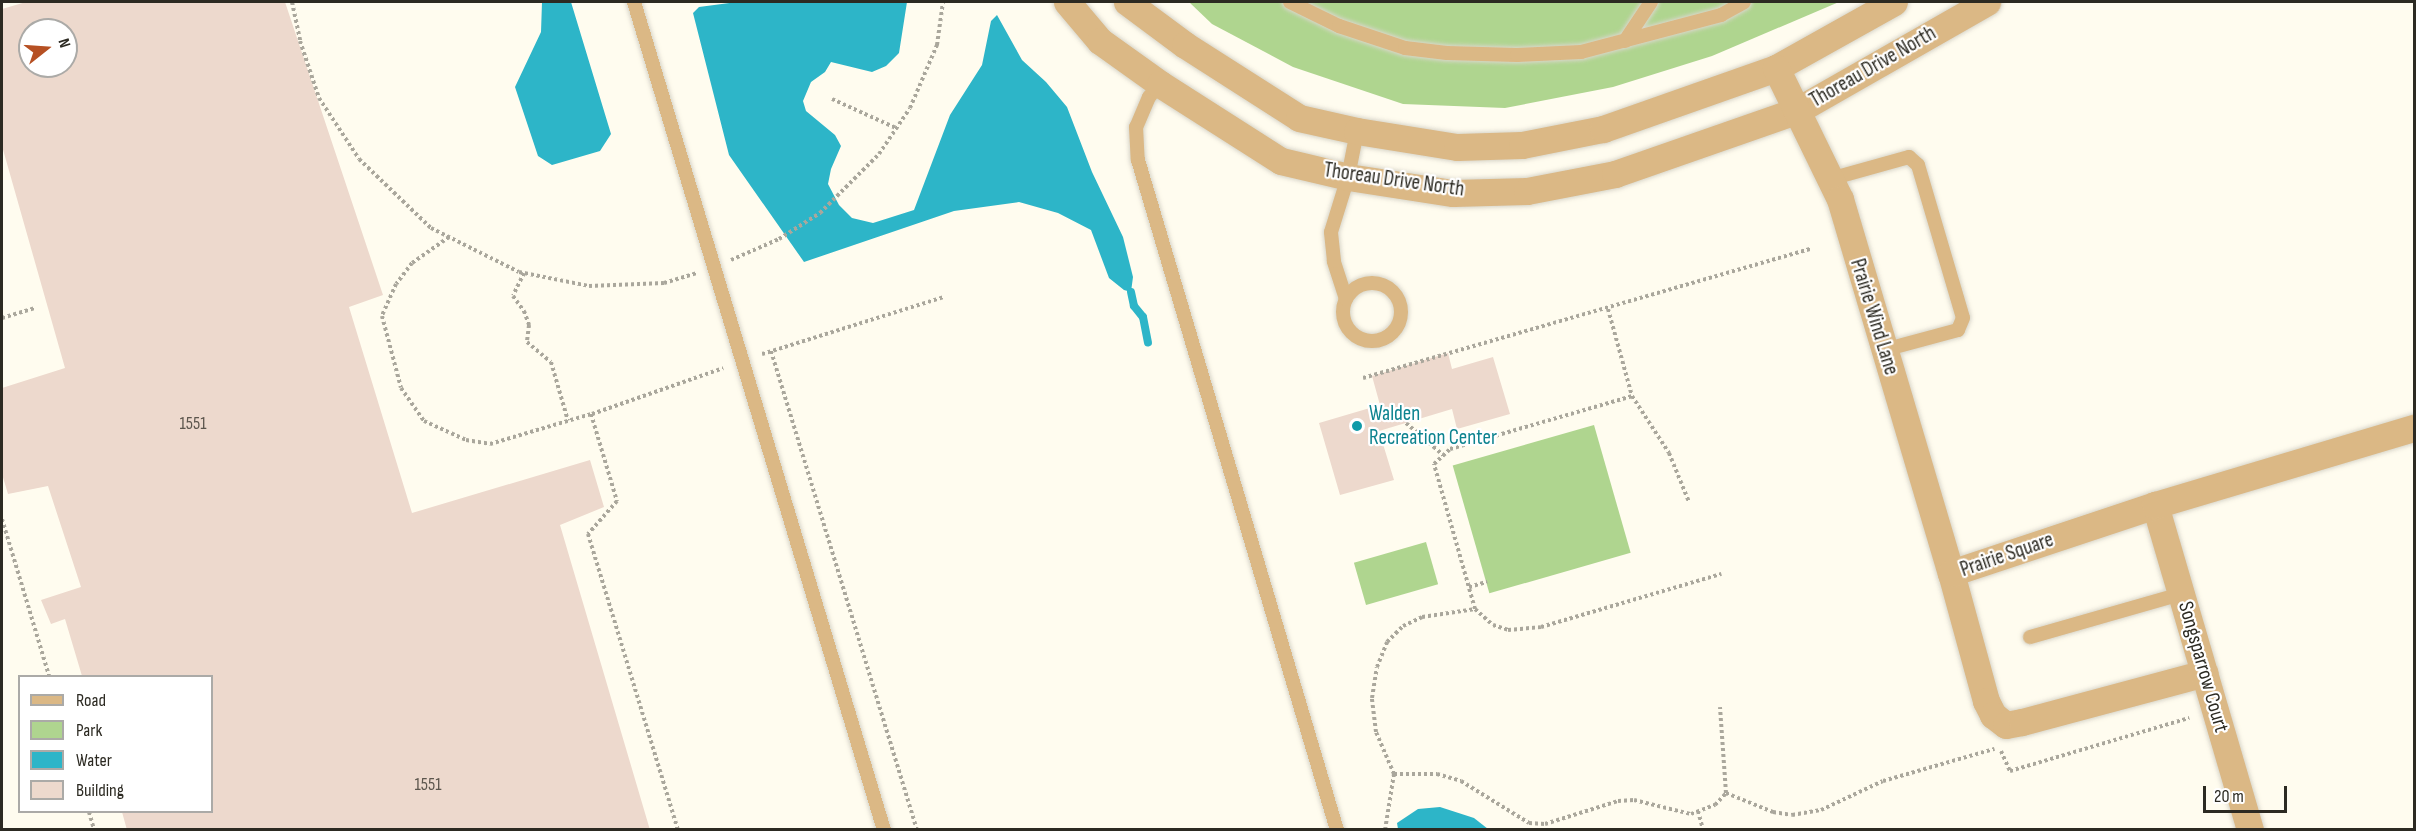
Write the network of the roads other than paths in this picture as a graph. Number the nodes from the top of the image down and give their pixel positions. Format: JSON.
{"nodes":[{"id":1,"x":634,"y":2,"type":"edge"},
{"id":2,"x":1067,"y":2,"type":"edge"},
{"id":3,"x":1127,"y":2,"type":"edge"},
{"id":4,"x":1290,"y":2,"type":"edge"},
{"id":5,"x":1651,"y":2,"type":"edge"},
{"id":6,"x":1744,"y":2,"type":"edge"},
{"id":7,"x":1894,"y":2,"type":"edge"},
{"id":8,"x":1987,"y":2,"type":"edge"},
{"id":9,"x":1625,"y":41,"type":"junction"},
{"id":10,"x":1776,"y":68,"type":"junction"},
{"id":11,"x":1160,"y":84,"type":"junction"},
{"id":12,"x":1796,"y":111,"type":"junction"},
{"id":13,"x":1357,"y":131,"type":"junction"},
{"id":14,"x":1348,"y":177,"type":"junction"},
{"id":15,"x":1830,"y":179,"type":"junction"},
{"id":16,"x":1346,"y":299,"type":"junction"},
{"id":17,"x":1884,"y":350,"type":"junction"},
{"id":18,"x":2415,"y":428,"type":"edge"},
{"id":19,"x":2155,"y":505,"type":"junction"},
{"id":20,"x":1951,"y":573,"type":"junction"},
{"id":21,"x":2181,"y":594,"type":"junction"},
{"id":22,"x":2030,"y":637,"type":"dead end"},
{"id":23,"x":2205,"y":673,"type":"junction"},
{"id":24,"x":884,"y":830,"type":"edge"},
{"id":25,"x":1337,"y":830,"type":"edge"},
{"id":26,"x":2250,"y":830,"type":"edge"}],
"edges":[{"from":1,"to":24,"type":"lane"},
{"from":2,"to":11,"type":"street","name":"Thoreau Drive North"},
{"from":3,"to":13,"type":"street","name":"Thoreau Drive North"},
{"from":4,"to":9,"type":"lane"},
{"from":5,"to":9,"type":"lane"},
{"from":6,"to":9,"type":"lane"},
{"from":7,"to":10,"type":"street","name":"Thoreau Drive North"},
{"from":8,"to":12,"type":"street","name":"Thoreau Drive North"},
{"from":10,"to":12,"type":"street","name":"Prairie Wind Lane"},
{"from":10,"to":13,"type":"street","name":"Thoreau Drive North"},
{"from":11,"to":14,"type":"street","name":"Thoreau Drive North"},
{"from":11,"to":25,"type":"lane"},
{"from":12,"to":14,"type":"street","name":"Thoreau Drive North"},
{"from":12,"to":15,"type":"street","name":"Prairie Wind Lane"},
{"from":13,"to":14,"type":"lane"},
{"from":14,"to":16,"type":"lane"},
{"from":15,"to":17,"type":"street","name":"Prairie Wind Lane"},
{"from":15,"to":17,"type":"lane"},
{"from":16,"to":16,"type":"lane"},
{"from":17,"to":20,"type":"street","name":"Prairie Wind Lane"},
{"from":18,"to":19,"type":"street","name":"Prairie Square"},
{"from":19,"to":20,"type":"street","name":"Prairie Square"},
{"from":19,"to":21,"type":"street","name":"Songsparrow Court"},
{"from":20,"to":23,"type":"street","name":"Prairie Square"},
{"from":21,"to":22,"type":"lane"},
{"from":21,"to":23,"type":"street","name":"Songsparrow Court"},
{"from":23,"to":26,"type":"street","name":"Songsparrow Court"}]}
